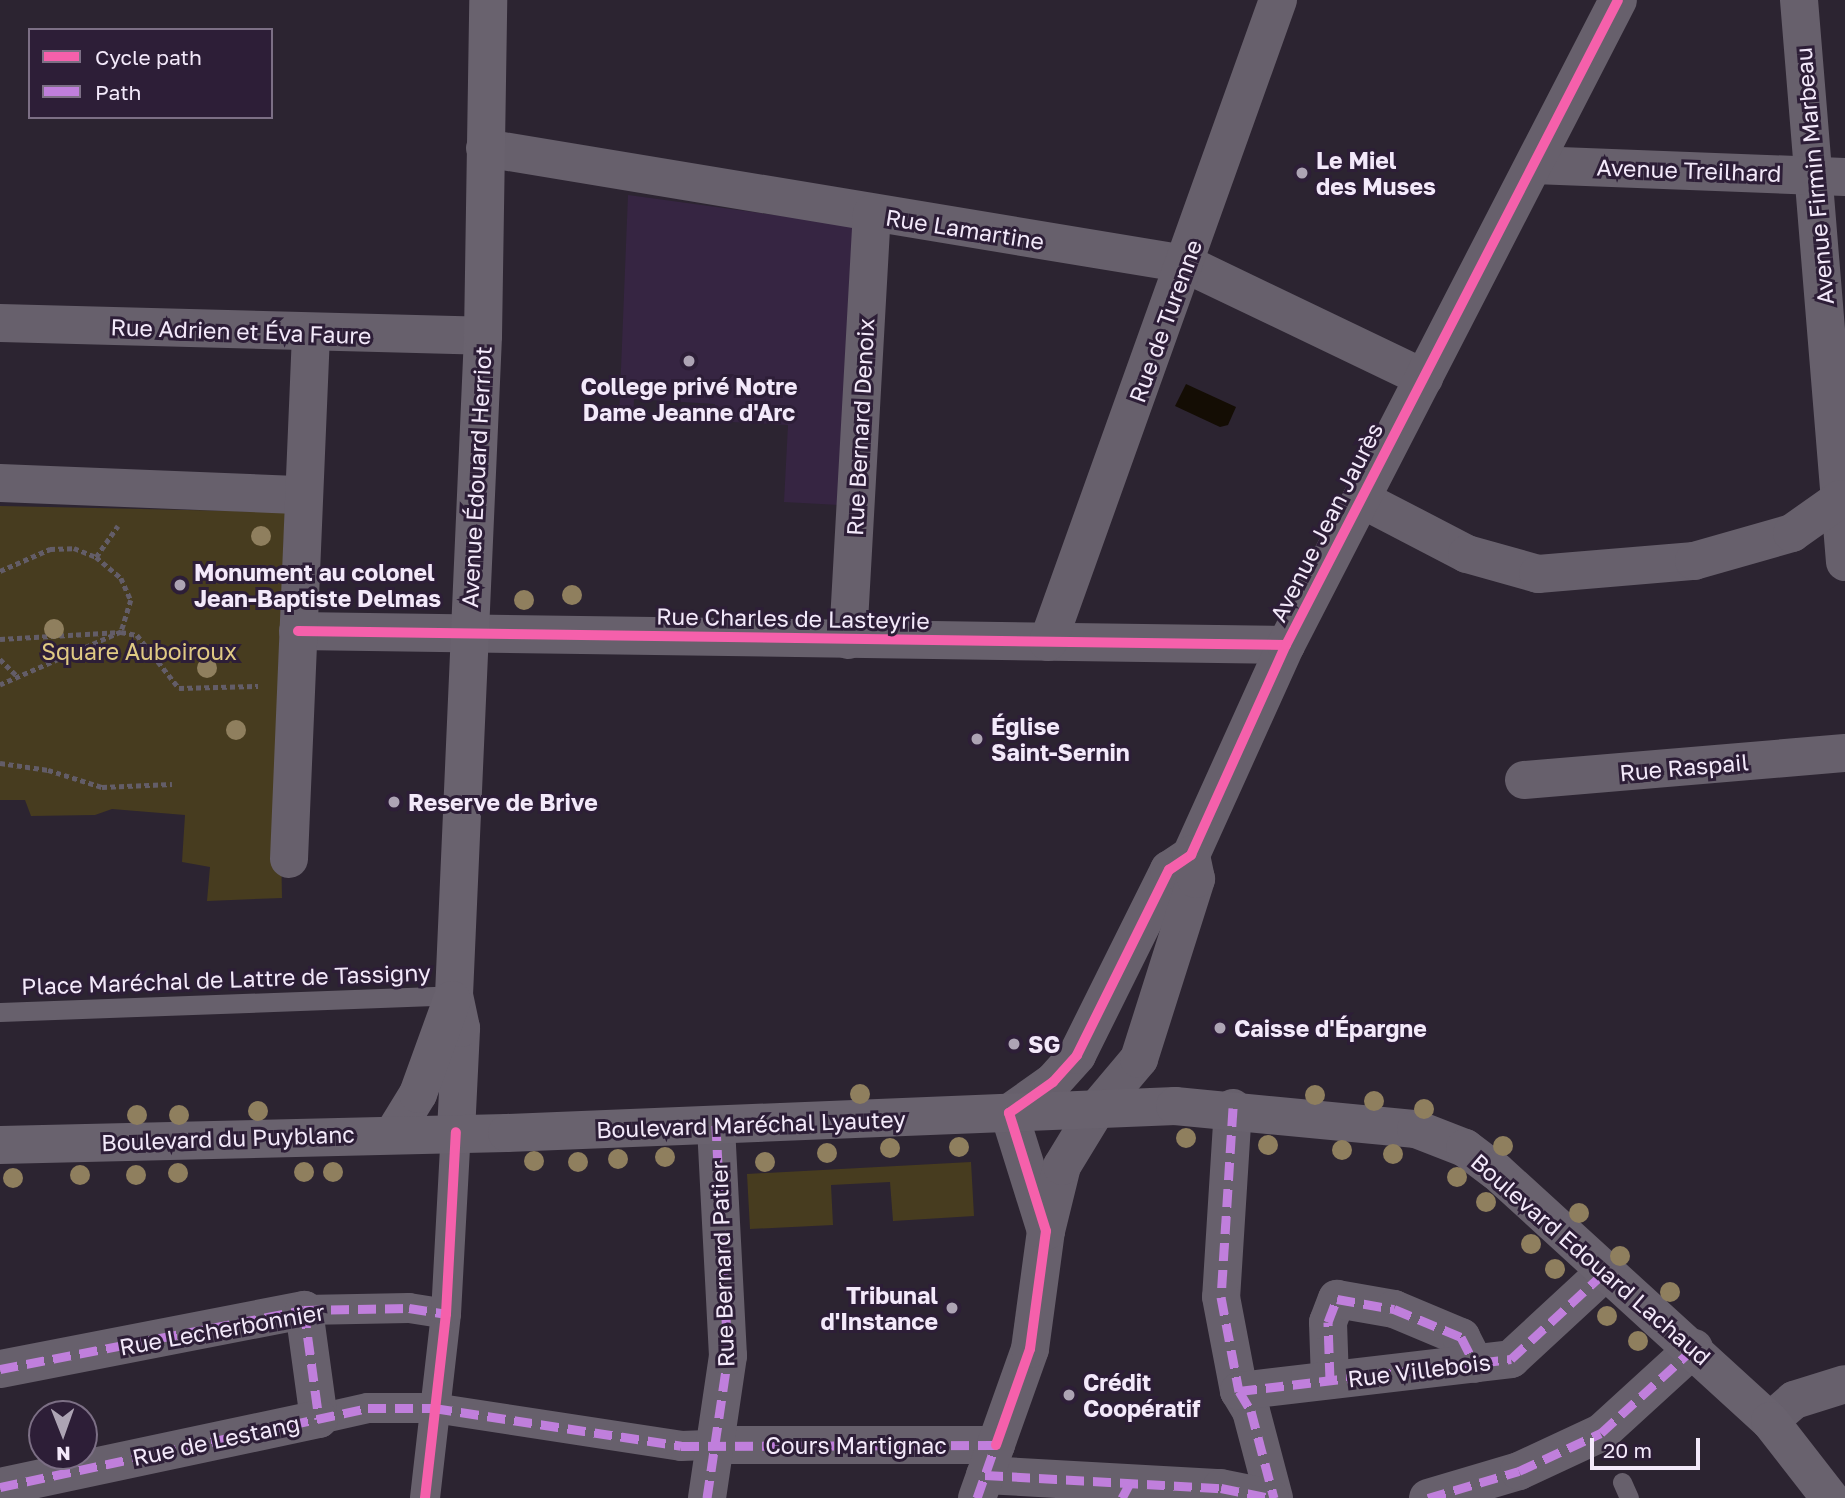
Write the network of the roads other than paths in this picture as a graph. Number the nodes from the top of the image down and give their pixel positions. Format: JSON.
{"nodes":[{"id":1,"x":488,"y":0,"type":"edge"},
{"id":2,"x":1278,"y":0,"type":"edge"},
{"id":3,"x":1618,"y":0,"type":"edge"},
{"id":4,"x":1799,"y":0,"type":"edge"},
{"id":5,"x":485,"y":148,"type":"junction"},
{"id":6,"x":1534,"y":165,"type":"junction"},
{"id":7,"x":1829,"y":176,"type":"edge"},
{"id":8,"x":872,"y":214,"type":"junction"},
{"id":9,"x":1186,"y":264,"type":"junction"},
{"id":10,"x":0,"y":323,"type":"edge"},
{"id":11,"x":310,"y":333,"type":"junction"},
{"id":12,"x":483,"y":336,"type":"junction"},
{"id":13,"x":1424,"y":378,"type":"junction"},
{"id":14,"x":1838,"y":388,"type":"edge"},
{"id":15,"x":0,"y":482,"type":"edge"},
{"id":16,"x":303,"y":495,"type":"junction"},
{"id":17,"x":1361,"y":499,"type":"junction"},
{"id":18,"x":1840,"y":499,"type":"junction"},
{"id":19,"x":1845,"y":562,"type":"edge"},
{"id":20,"x":298,"y":631,"type":"junction"},
{"id":21,"x":469,"y":635,"type":"junction"},
{"id":22,"x":848,"y":640,"type":"junction"},
{"id":23,"x":1048,"y":642,"type":"junction"},
{"id":24,"x":1286,"y":645,"type":"junction"},
{"id":25,"x":1845,"y":753,"type":"edge"},
{"id":26,"x":1524,"y":780,"type":"dead end"},
{"id":27,"x":1191,"y":855,"type":"junction"},
{"id":28,"x":289,"y":859,"type":"dead end"},
{"id":29,"x":454,"y":995,"type":"junction"},
{"id":30,"x":0,"y":1012,"type":"edge"},
{"id":31,"x":1233,"y":1108,"type":"junction"},
{"id":32,"x":1096,"y":1110,"type":"junction"},
{"id":33,"x":1009,"y":1112,"type":"junction"},
{"id":34,"x":1046,"y":1112,"type":"joint"},
{"id":35,"x":716,"y":1125,"type":"junction"},
{"id":36,"x":456,"y":1132,"type":"junction"},
{"id":37,"x":394,"y":1133,"type":"junction"},
{"id":38,"x":0,"y":1145,"type":"edge"},
{"id":39,"x":1046,"y":1231,"type":"junction"},
{"id":40,"x":1607,"y":1270,"type":"junction"},
{"id":41,"x":304,"y":1310,"type":"junction"},
{"id":42,"x":446,"y":1314,"type":"junction"},
{"id":43,"x":1694,"y":1348,"type":"junction"},
{"id":44,"x":1475,"y":1364,"type":"junction"},
{"id":45,"x":0,"y":1370,"type":"edge"},
{"id":46,"x":1330,"y":1380,"type":"junction"},
{"id":47,"x":1845,"y":1384,"type":"edge"},
{"id":48,"x":1239,"y":1391,"type":"junction"},
{"id":49,"x":434,"y":1408,"type":"junction"},
{"id":50,"x":319,"y":1419,"type":"junction"},
{"id":51,"x":1770,"y":1421,"type":"junction"},
{"id":52,"x":715,"y":1444,"type":"junction"},
{"id":53,"x":986,"y":1473,"type":"edge"},
{"id":54,"x":0,"y":1487,"type":"edge"},
{"id":55,"x":1146,"y":1491,"type":"edge"},
{"id":56,"x":425,"y":1498,"type":"edge"},
{"id":57,"x":707,"y":1498,"type":"edge"},
{"id":58,"x":1272,"y":1498,"type":"edge"},
{"id":59,"x":1428,"y":1498,"type":"edge"},
{"id":60,"x":1830,"y":1498,"type":"edge"}],
"edges":[{"from":1,"to":5,"type":"main road","name":"Avenue Édouard Herriot"},
{"from":2,"to":9,"type":"street","name":"Rue de Turenne"},
{"from":3,"to":6,"type":"street","name":"Avenue Jean Jaurès"},
{"from":4,"to":7,"type":"street","name":"Avenue Firmin Marbeau"},
{"from":5,"to":8,"type":"street","name":"Rue Lamartine"},
{"from":5,"to":12,"type":"main road","name":"Avenue Édouard Herriot"},
{"from":6,"to":7,"type":"street","name":"Avenue Treilhard"},
{"from":6,"to":13,"type":"street","name":"Avenue Jean Jaurès"},
{"from":7,"to":14,"type":"street","name":"Avenue Firmin Marbeau"},
{"from":8,"to":9,"type":"street","name":"Rue Lamartine"},
{"from":8,"to":22,"type":"street","name":"Rue Bernard Denoix"},
{"from":9,"to":13,"type":"street","name":"Rue Lamartine"},
{"from":9,"to":23,"type":"street","name":"Rue de Turenne"},
{"from":10,"to":11,"type":"street","name":"Rue Adrien et Éva Faure"},
{"from":11,"to":12,"type":"street","name":"Rue Adrien et Éva Faure"},
{"from":11,"to":16,"type":"street"},
{"from":12,"to":21,"type":"main road","name":"Avenue Édouard Herriot"},
{"from":13,"to":17,"type":"street","name":"Avenue Jean Jaurès"},
{"from":14,"to":18,"type":"street","name":"Avenue Firmin Marbeau"},
{"from":15,"to":16,"type":"street"},
{"from":16,"to":20,"type":"street"},
{"from":17,"to":18,"type":"street"},
{"from":17,"to":24,"type":"street","name":"Avenue Jean Jaurès"},
{"from":18,"to":19,"type":"street","name":"Avenue Firmin Marbeau"},
{"from":20,"to":21,"type":"street","name":"Rue Charles de Lasteyrie"},
{"from":20,"to":28,"type":"street"},
{"from":21,"to":22,"type":"street","name":"Rue Charles de Lasteyrie"},
{"from":21,"to":29,"type":"main road","name":"Avenue Édouard Herriot"},
{"from":22,"to":23,"type":"street","name":"Rue Charles de Lasteyrie"},
{"from":23,"to":24,"type":"street","name":"Rue Charles de Lasteyrie"},
{"from":24,"to":27,"type":"street","name":"Avenue Jean Jaurès"},
{"from":25,"to":26,"type":"street","name":"Rue Raspail"},
{"from":27,"to":32,"type":"street","name":"Avenue Jean Jaurès"},
{"from":27,"to":33,"type":"street","name":"Avenue Jean Jaurès"},
{"from":29,"to":30,"type":"lane","name":"Place Maréchal de Lattre de Tassigny"},
{"from":29,"to":36,"type":"main road","name":"Avenue Édouard Herriot"},
{"from":29,"to":37,"type":"main road","name":"Avenue Édouard Herriot"},
{"from":31,"to":32,"type":"main road","name":"Boulevard Edouard Lachaud"},
{"from":31,"to":40,"type":"main road","name":"Boulevard Edouard Lachaud"},
{"from":31,"to":48,"type":"street"},
{"from":32,"to":34,"type":"main road","name":"Boulevard Edouard Lachaud"},
{"from":32,"to":39,"type":"street","name":"Avenue Jean Jaurès"},
{"from":33,"to":34,"type":"main road","name":"Boulevard Maréchal Lyautey"},
{"from":33,"to":35,"type":"main road","name":"Boulevard Maréchal Lyautey"},
{"from":33,"to":39,"type":"street"},
{"from":35,"to":36,"type":"main road","name":"Boulevard Maréchal Lyautey"},
{"from":35,"to":52,"type":"street","name":"Rue Bernard Patier"},
{"from":36,"to":37,"type":"main road","name":"Boulevard du Puyblanc"},
{"from":36,"to":42,"type":"street"},
{"from":37,"to":38,"type":"main road","name":"Boulevard du Puyblanc"},
{"from":39,"to":53,"type":"street","name":"Avenue Jean Jaurès"},
{"from":40,"to":43,"type":"main road","name":"Boulevard Edouard Lachaud"},
{"from":40,"to":44,"type":"street","name":"Rue Villebois"},
{"from":41,"to":42,"type":"street","name":"Rue Lecherbonnier"},
{"from":41,"to":45,"type":"street","name":"Rue Lecherbonnier"},
{"from":41,"to":50,"type":"street"},
{"from":42,"to":49,"type":"street"},
{"from":43,"to":51,"type":"main road","name":"Boulevard Edouard Lachaud"},
{"from":43,"to":59,"type":"street"},
{"from":44,"to":46,"type":"street","name":"Rue Villebois"},
{"from":44,"to":46,"type":"street"},
{"from":46,"to":48,"type":"street","name":"Rue Villebois"},
{"from":47,"to":51,"type":"street"},
{"from":48,"to":58,"type":"street"},
{"from":49,"to":50,"type":"street","name":"Rue de Lestang"},
{"from":49,"to":52,"type":"street","name":"Rue de Lestang"},
{"from":49,"to":56,"type":"street"},
{"from":50,"to":54,"type":"street","name":"Rue de Lestang"},
{"from":51,"to":60,"type":"main road","name":"Boulevard Edouard Lachaud"},
{"from":52,"to":53,"type":"street","name":"Cours Martignac"},
{"from":52,"to":57,"type":"street","name":"Rue Bernard Patier"},
{"from":53,"to":55,"type":"street","name":"Cours Martignac"},
{"from":55,"to":58,"type":"street","name":"Cours Martignac"}]}
